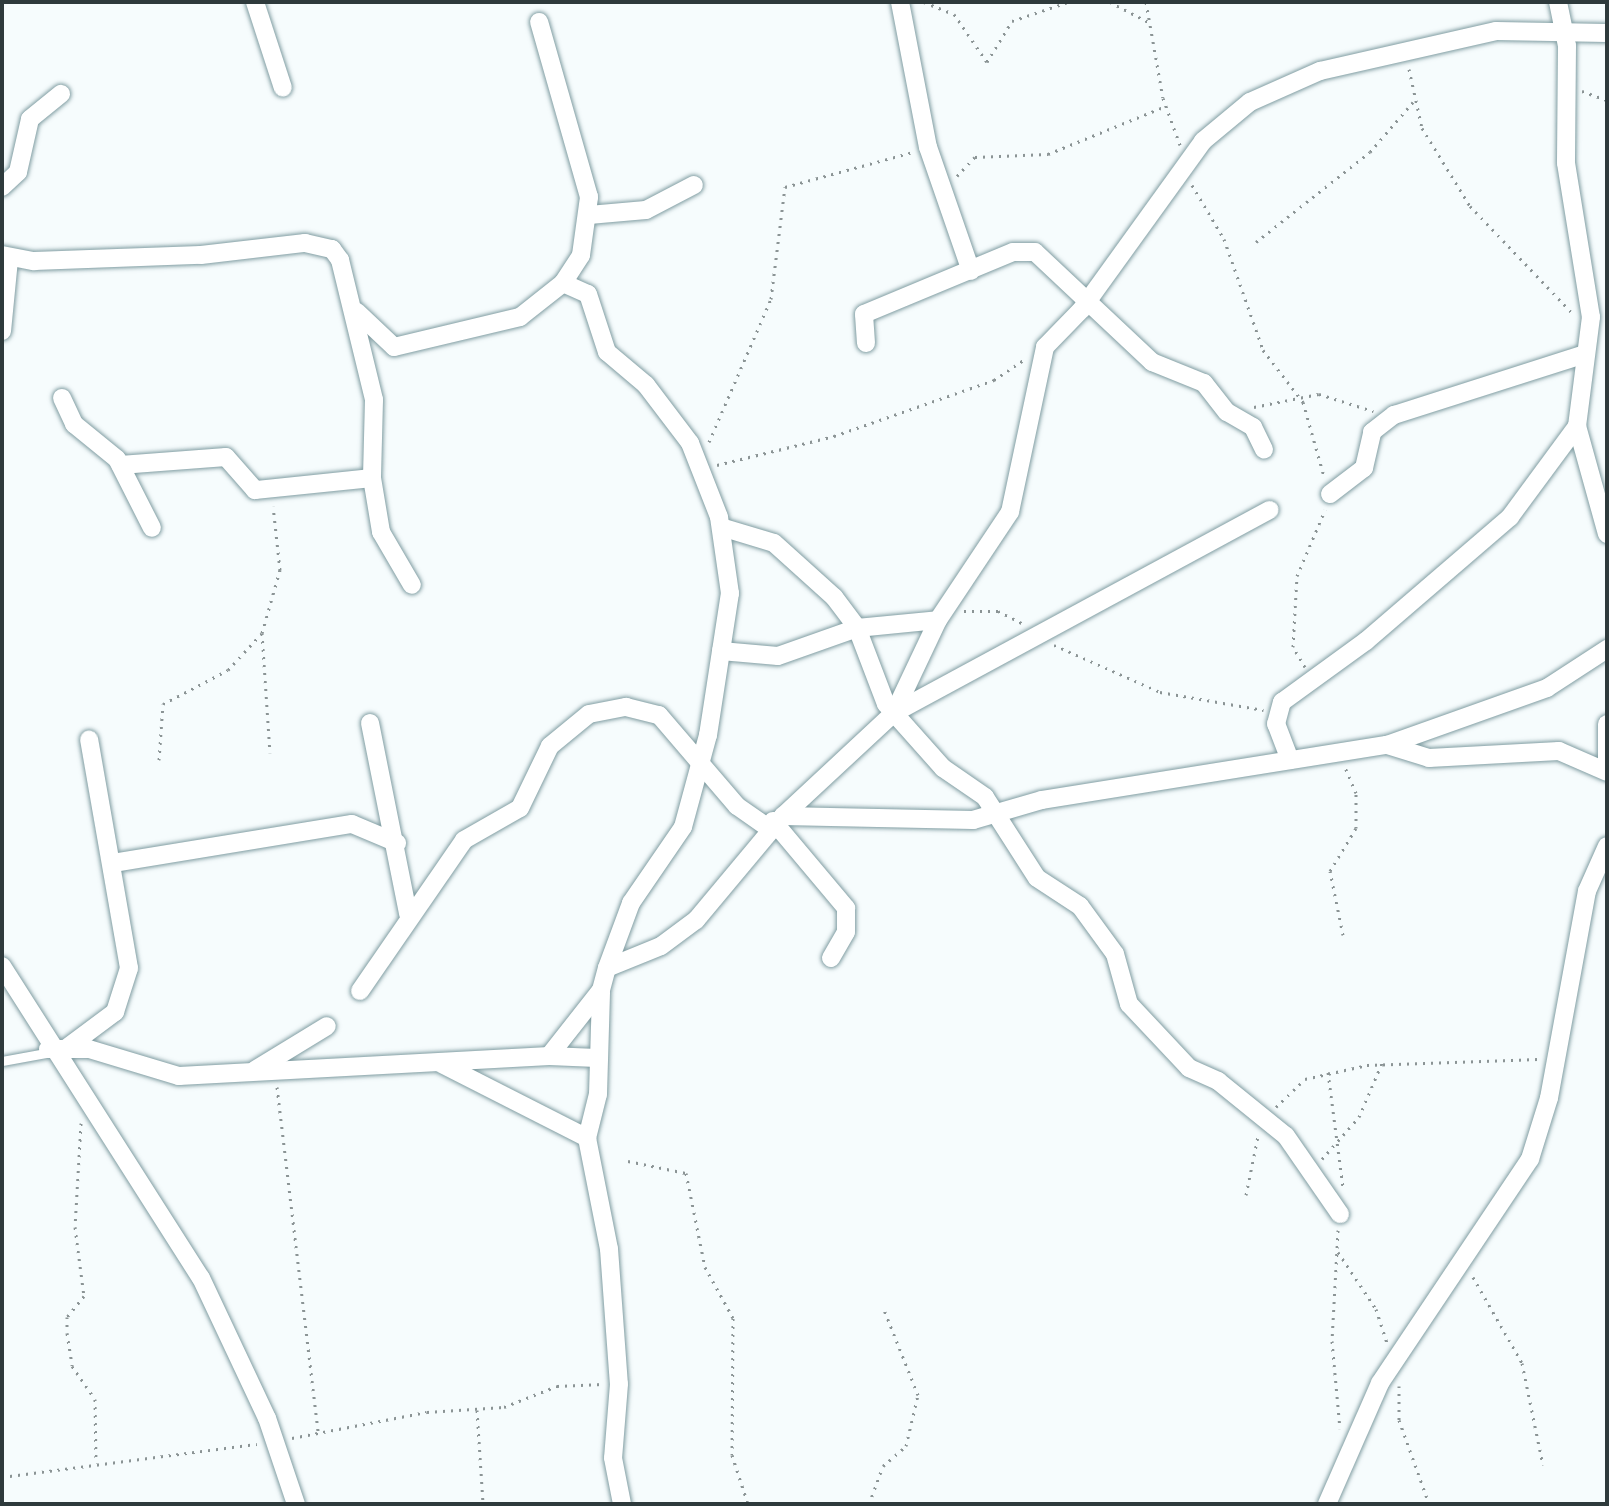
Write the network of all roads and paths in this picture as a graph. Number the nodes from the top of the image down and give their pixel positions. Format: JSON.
{"nodes":[{"id":1,"x":255,"y":2,"type":"edge"},
{"id":2,"x":900,"y":2,"type":"edge"},
{"id":3,"x":924,"y":2,"type":"edge"},
{"id":4,"x":1068,"y":2,"type":"edge"},
{"id":5,"x":1110,"y":2,"type":"edge"},
{"id":6,"x":1146,"y":2,"type":"edge"},
{"id":7,"x":1558,"y":2,"type":"edge"},
{"id":8,"x":539,"y":22,"type":"dead end"},
{"id":9,"x":1150,"y":23,"type":"junction"},
{"id":10,"x":1607,"y":33,"type":"edge"},
{"id":11,"x":1566,"y":34,"type":"junction"},
{"id":12,"x":1409,"y":53,"type":"junction"},
{"id":13,"x":283,"y":88,"type":"dead end"},
{"id":14,"x":1567,"y":91,"type":"junction"},
{"id":15,"x":61,"y":94,"type":"dead end"},
{"id":16,"x":1607,"y":100,"type":"edge"},
{"id":17,"x":1413,"y":102,"type":"junction"},
{"id":18,"x":1166,"y":106,"type":"junction"},
{"id":19,"x":928,"y":147,"type":"junction"},
{"id":20,"x":1184,"y":168,"type":"junction"},
{"id":21,"x":938,"y":181,"type":"junction"},
{"id":22,"x":694,"y":185,"type":"dead end"},
{"id":23,"x":2,"y":187,"type":"edge"},
{"id":24,"x":589,"y":215,"type":"junction"},
{"id":25,"x":1256,"y":242,"type":"dead end"},
{"id":26,"x":6,"y":257,"type":"edge"},
{"id":27,"x":971,"y":271,"type":"junction"},
{"id":28,"x":563,"y":283,"type":"junction"},
{"id":29,"x":1089,"y":300,"type":"junction"},
{"id":30,"x":352,"y":307,"type":"junction"},
{"id":31,"x":1596,"y":326,"type":"edge"},
{"id":32,"x":2,"y":331,"type":"edge"},
{"id":33,"x":866,"y":343,"type":"dead end"},
{"id":34,"x":1045,"y":347,"type":"junction"},
{"id":35,"x":1582,"y":355,"type":"junction"},
{"id":36,"x":1300,"y":395,"type":"junction"},
{"id":37,"x":62,"y":398,"type":"dead end"},
{"id":38,"x":1231,"y":415,"type":"junction"},
{"id":39,"x":1394,"y":415,"type":"junction"},
{"id":40,"x":1577,"y":426,"type":"junction"},
{"id":41,"x":708,"y":447,"type":"dead end"},
{"id":42,"x":1264,"y":450,"type":"dead end"},
{"id":43,"x":120,"y":465,"type":"junction"},
{"id":44,"x":703,"y":472,"type":"junction"},
{"id":45,"x":372,"y":478,"type":"junction"},
{"id":46,"x":270,"y":491,"type":"junction"},
{"id":47,"x":1330,"y":494,"type":"junction"},
{"id":48,"x":1270,"y":510,"type":"dead end"},
{"id":49,"x":721,"y":527,"type":"junction"},
{"id":50,"x":152,"y":528,"type":"dead end"},
{"id":51,"x":1607,"y":534,"type":"edge"},
{"id":52,"x":412,"y":585,"type":"dead end"},
{"id":53,"x":938,"y":620,"type":"junction"},
{"id":54,"x":857,"y":628,"type":"junction"},
{"id":55,"x":262,"y":633,"type":"junction"},
{"id":56,"x":1037,"y":633,"type":"junction"},
{"id":57,"x":1607,"y":649,"type":"edge"},
{"id":58,"x":721,"y":651,"type":"junction"},
{"id":59,"x":1311,"y":682,"type":"junction"},
{"id":60,"x":1276,"y":711,"type":"junction"},
{"id":61,"x":894,"y":713,"type":"junction"},
{"id":62,"x":370,"y":723,"type":"dead end"},
{"id":63,"x":1607,"y":724,"type":"edge"},
{"id":64,"x":89,"y":739,"type":"dead end"},
{"id":65,"x":1387,"y":745,"type":"junction"},
{"id":66,"x":1337,"y":752,"type":"junction"},
{"id":67,"x":270,"y":753,"type":"dead end"},
{"id":68,"x":702,"y":758,"type":"junction"},
{"id":69,"x":159,"y":760,"type":"dead end"},
{"id":70,"x":1290,"y":760,"type":"junction"},
{"id":71,"x":1606,"y":767,"type":"edge"},
{"id":72,"x":991,"y":816,"type":"junction"},
{"id":73,"x":775,"y":822,"type":"junction"},
{"id":74,"x":397,"y":843,"type":"junction"},
{"id":75,"x":1607,"y":846,"type":"edge"},
{"id":76,"x":113,"y":863,"type":"junction"},
{"id":77,"x":408,"y":914,"type":"junction"},
{"id":78,"x":1343,"y":935,"type":"dead end"},
{"id":79,"x":831,"y":958,"type":"dead end"},
{"id":80,"x":2,"y":966,"type":"edge"},
{"id":81,"x":607,"y":968,"type":"junction"},
{"id":82,"x":601,"y":990,"type":"junction"},
{"id":83,"x":360,"y":991,"type":"dead end"},
{"id":84,"x":327,"y":1026,"type":"dead end"},
{"id":85,"x":1559,"y":1048,"type":"junction"},
{"id":86,"x":55,"y":1049,"type":"junction"},
{"id":87,"x":549,"y":1056,"type":"junction"},
{"id":88,"x":597,"y":1058,"type":"junction"},
{"id":89,"x":2,"y":1061,"type":"edge"},
{"id":90,"x":439,"y":1063,"type":"junction"},
{"id":91,"x":1382,"y":1063,"type":"junction"},
{"id":92,"x":252,"y":1071,"type":"junction"},
{"id":93,"x":274,"y":1072,"type":"junction"},
{"id":94,"x":1328,"y":1072,"type":"junction"},
{"id":95,"x":84,"y":1100,"type":"junction"},
{"id":96,"x":1266,"y":1119,"type":"junction"},
{"id":97,"x":1340,"y":1136,"type":"junction"},
{"id":98,"x":587,"y":1138,"type":"junction"},
{"id":99,"x":628,"y":1161,"type":"dead end"},
{"id":100,"x":1315,"y":1178,"type":"junction"},
{"id":101,"x":1246,"y":1195,"type":"dead end"},
{"id":102,"x":1340,"y":1214,"type":"junction"},
{"id":103,"x":1460,"y":1268,"type":"junction"},
{"id":104,"x":883,"y":1307,"type":"dead end"},
{"id":105,"x":619,"y":1384,"type":"junction"},
{"id":106,"x":477,"y":1410,"type":"junction"},
{"id":107,"x":318,"y":1434,"type":"junction"},
{"id":108,"x":276,"y":1440,"type":"junction"},
{"id":109,"x":1343,"y":1461,"type":"junction"},
{"id":110,"x":96,"y":1463,"type":"junction"},
{"id":111,"x":1543,"y":1465,"type":"dead end"},
{"id":112,"x":2,"y":1477,"type":"edge"},
{"id":113,"x":296,"y":1504,"type":"edge"},
{"id":114,"x":483,"y":1504,"type":"edge"},
{"id":115,"x":622,"y":1504,"type":"edge"},
{"id":116,"x":748,"y":1504,"type":"edge"},
{"id":117,"x":869,"y":1504,"type":"edge"},
{"id":118,"x":1327,"y":1504,"type":"edge"}],
"edges":[{"from":1,"to":13,"type":"street"},
{"from":2,"to":19,"type":"street"},
{"from":3,"to":4,"type":"path"},
{"from":5,"to":9,"type":"path"},
{"from":6,"to":9,"type":"path"},
{"from":7,"to":11,"type":"street"},
{"from":8,"to":24,"type":"street"},
{"from":9,"to":18,"type":"path"},
{"from":10,"to":11,"type":"street"},
{"from":11,"to":12,"type":"street"},
{"from":11,"to":14,"type":"street"},
{"from":12,"to":17,"type":"path"},
{"from":12,"to":20,"type":"street"},
{"from":14,"to":16,"type":"path"},
{"from":14,"to":31,"type":"street"},
{"from":15,"to":23,"type":"street"},
{"from":17,"to":25,"type":"path"},
{"from":17,"to":31,"type":"path"},
{"from":18,"to":20,"type":"path"},
{"from":18,"to":21,"type":"path"},
{"from":19,"to":21,"type":"street"},
{"from":19,"to":41,"type":"path"},
{"from":20,"to":29,"type":"street"},
{"from":20,"to":36,"type":"path"},
{"from":21,"to":27,"type":"street"},
{"from":22,"to":24,"type":"street"},
{"from":24,"to":28,"type":"street"},
{"from":26,"to":30,"type":"street"},
{"from":26,"to":32,"type":"street"},
{"from":27,"to":29,"type":"street"},
{"from":27,"to":33,"type":"street"},
{"from":28,"to":30,"type":"street"},
{"from":28,"to":44,"type":"street"},
{"from":29,"to":34,"type":"street"},
{"from":29,"to":38,"type":"street"},
{"from":30,"to":45,"type":"street"},
{"from":31,"to":35,"type":"street"},
{"from":34,"to":44,"type":"path"},
{"from":34,"to":53,"type":"street"},
{"from":35,"to":39,"type":"street"},
{"from":35,"to":40,"type":"street"},
{"from":36,"to":38,"type":"path"},
{"from":36,"to":39,"type":"path"},
{"from":36,"to":47,"type":"path"},
{"from":37,"to":43,"type":"street"},
{"from":38,"to":42,"type":"street"},
{"from":39,"to":47,"type":"street"},
{"from":40,"to":51,"type":"street"},
{"from":40,"to":59,"type":"street"},
{"from":43,"to":46,"type":"street"},
{"from":43,"to":50,"type":"street"},
{"from":44,"to":49,"type":"street"},
{"from":45,"to":46,"type":"street"},
{"from":45,"to":52,"type":"street"},
{"from":46,"to":55,"type":"path"},
{"from":47,"to":59,"type":"path"},
{"from":48,"to":56,"type":"street"},
{"from":49,"to":54,"type":"street"},
{"from":49,"to":58,"type":"street"},
{"from":53,"to":54,"type":"street"},
{"from":53,"to":56,"type":"path"},
{"from":53,"to":61,"type":"street"},
{"from":54,"to":58,"type":"street"},
{"from":54,"to":61,"type":"street"},
{"from":55,"to":67,"type":"path"},
{"from":55,"to":69,"type":"path"},
{"from":56,"to":60,"type":"path"},
{"from":56,"to":61,"type":"street"},
{"from":57,"to":65,"type":"street"},
{"from":58,"to":68,"type":"street"},
{"from":59,"to":60,"type":"street"},
{"from":60,"to":70,"type":"street"},
{"from":61,"to":72,"type":"street"},
{"from":61,"to":73,"type":"street"},
{"from":62,"to":74,"type":"street"},
{"from":63,"to":71,"type":"street"},
{"from":64,"to":76,"type":"street"},
{"from":65,"to":66,"type":"street"},
{"from":65,"to":71,"type":"street"},
{"from":66,"to":70,"type":"street"},
{"from":66,"to":78,"type":"path"},
{"from":68,"to":73,"type":"street"},
{"from":68,"to":77,"type":"street"},
{"from":68,"to":81,"type":"street"},
{"from":70,"to":72,"type":"street"},
{"from":72,"to":73,"type":"street"},
{"from":72,"to":96,"type":"street"},
{"from":73,"to":79,"type":"street"},
{"from":73,"to":81,"type":"street"},
{"from":74,"to":76,"type":"street"},
{"from":74,"to":77,"type":"street"},
{"from":75,"to":85,"type":"street"},
{"from":76,"to":86,"type":"street"},
{"from":77,"to":83,"type":"street"},
{"from":80,"to":86,"type":"street"},
{"from":81,"to":82,"type":"street"},
{"from":82,"to":87,"type":"street"},
{"from":82,"to":88,"type":"street"},
{"from":84,"to":92,"type":"street"},
{"from":85,"to":91,"type":"path"},
{"from":85,"to":103,"type":"street"},
{"from":86,"to":89,"type":"lane"},
{"from":86,"to":92,"type":"street"},
{"from":86,"to":95,"type":"street"},
{"from":87,"to":88,"type":"street"},
{"from":87,"to":90,"type":"street"},
{"from":88,"to":98,"type":"street"},
{"from":90,"to":93,"type":"street"},
{"from":90,"to":98,"type":"street"},
{"from":91,"to":94,"type":"path"},
{"from":91,"to":97,"type":"path"},
{"from":92,"to":93,"type":"street"},
{"from":93,"to":107,"type":"path"},
{"from":94,"to":96,"type":"path"},
{"from":94,"to":97,"type":"path"},
{"from":95,"to":108,"type":"street"},
{"from":95,"to":110,"type":"path"},
{"from":96,"to":100,"type":"street"},
{"from":96,"to":101,"type":"path"},
{"from":97,"to":100,"type":"path"},
{"from":97,"to":102,"type":"path"},
{"from":98,"to":105,"type":"street"},
{"from":99,"to":116,"type":"path"},
{"from":100,"to":102,"type":"street"},
{"from":102,"to":109,"type":"path"},
{"from":103,"to":109,"type":"street"},
{"from":103,"to":111,"type":"path"},
{"from":104,"to":117,"type":"path"},
{"from":105,"to":106,"type":"path"},
{"from":105,"to":115,"type":"street"},
{"from":106,"to":107,"type":"path"},
{"from":106,"to":114,"type":"path"},
{"from":107,"to":108,"type":"path"},
{"from":108,"to":110,"type":"path"},
{"from":108,"to":113,"type":"street"},
{"from":109,"to":118,"type":"street"},
{"from":110,"to":112,"type":"path"}]}
